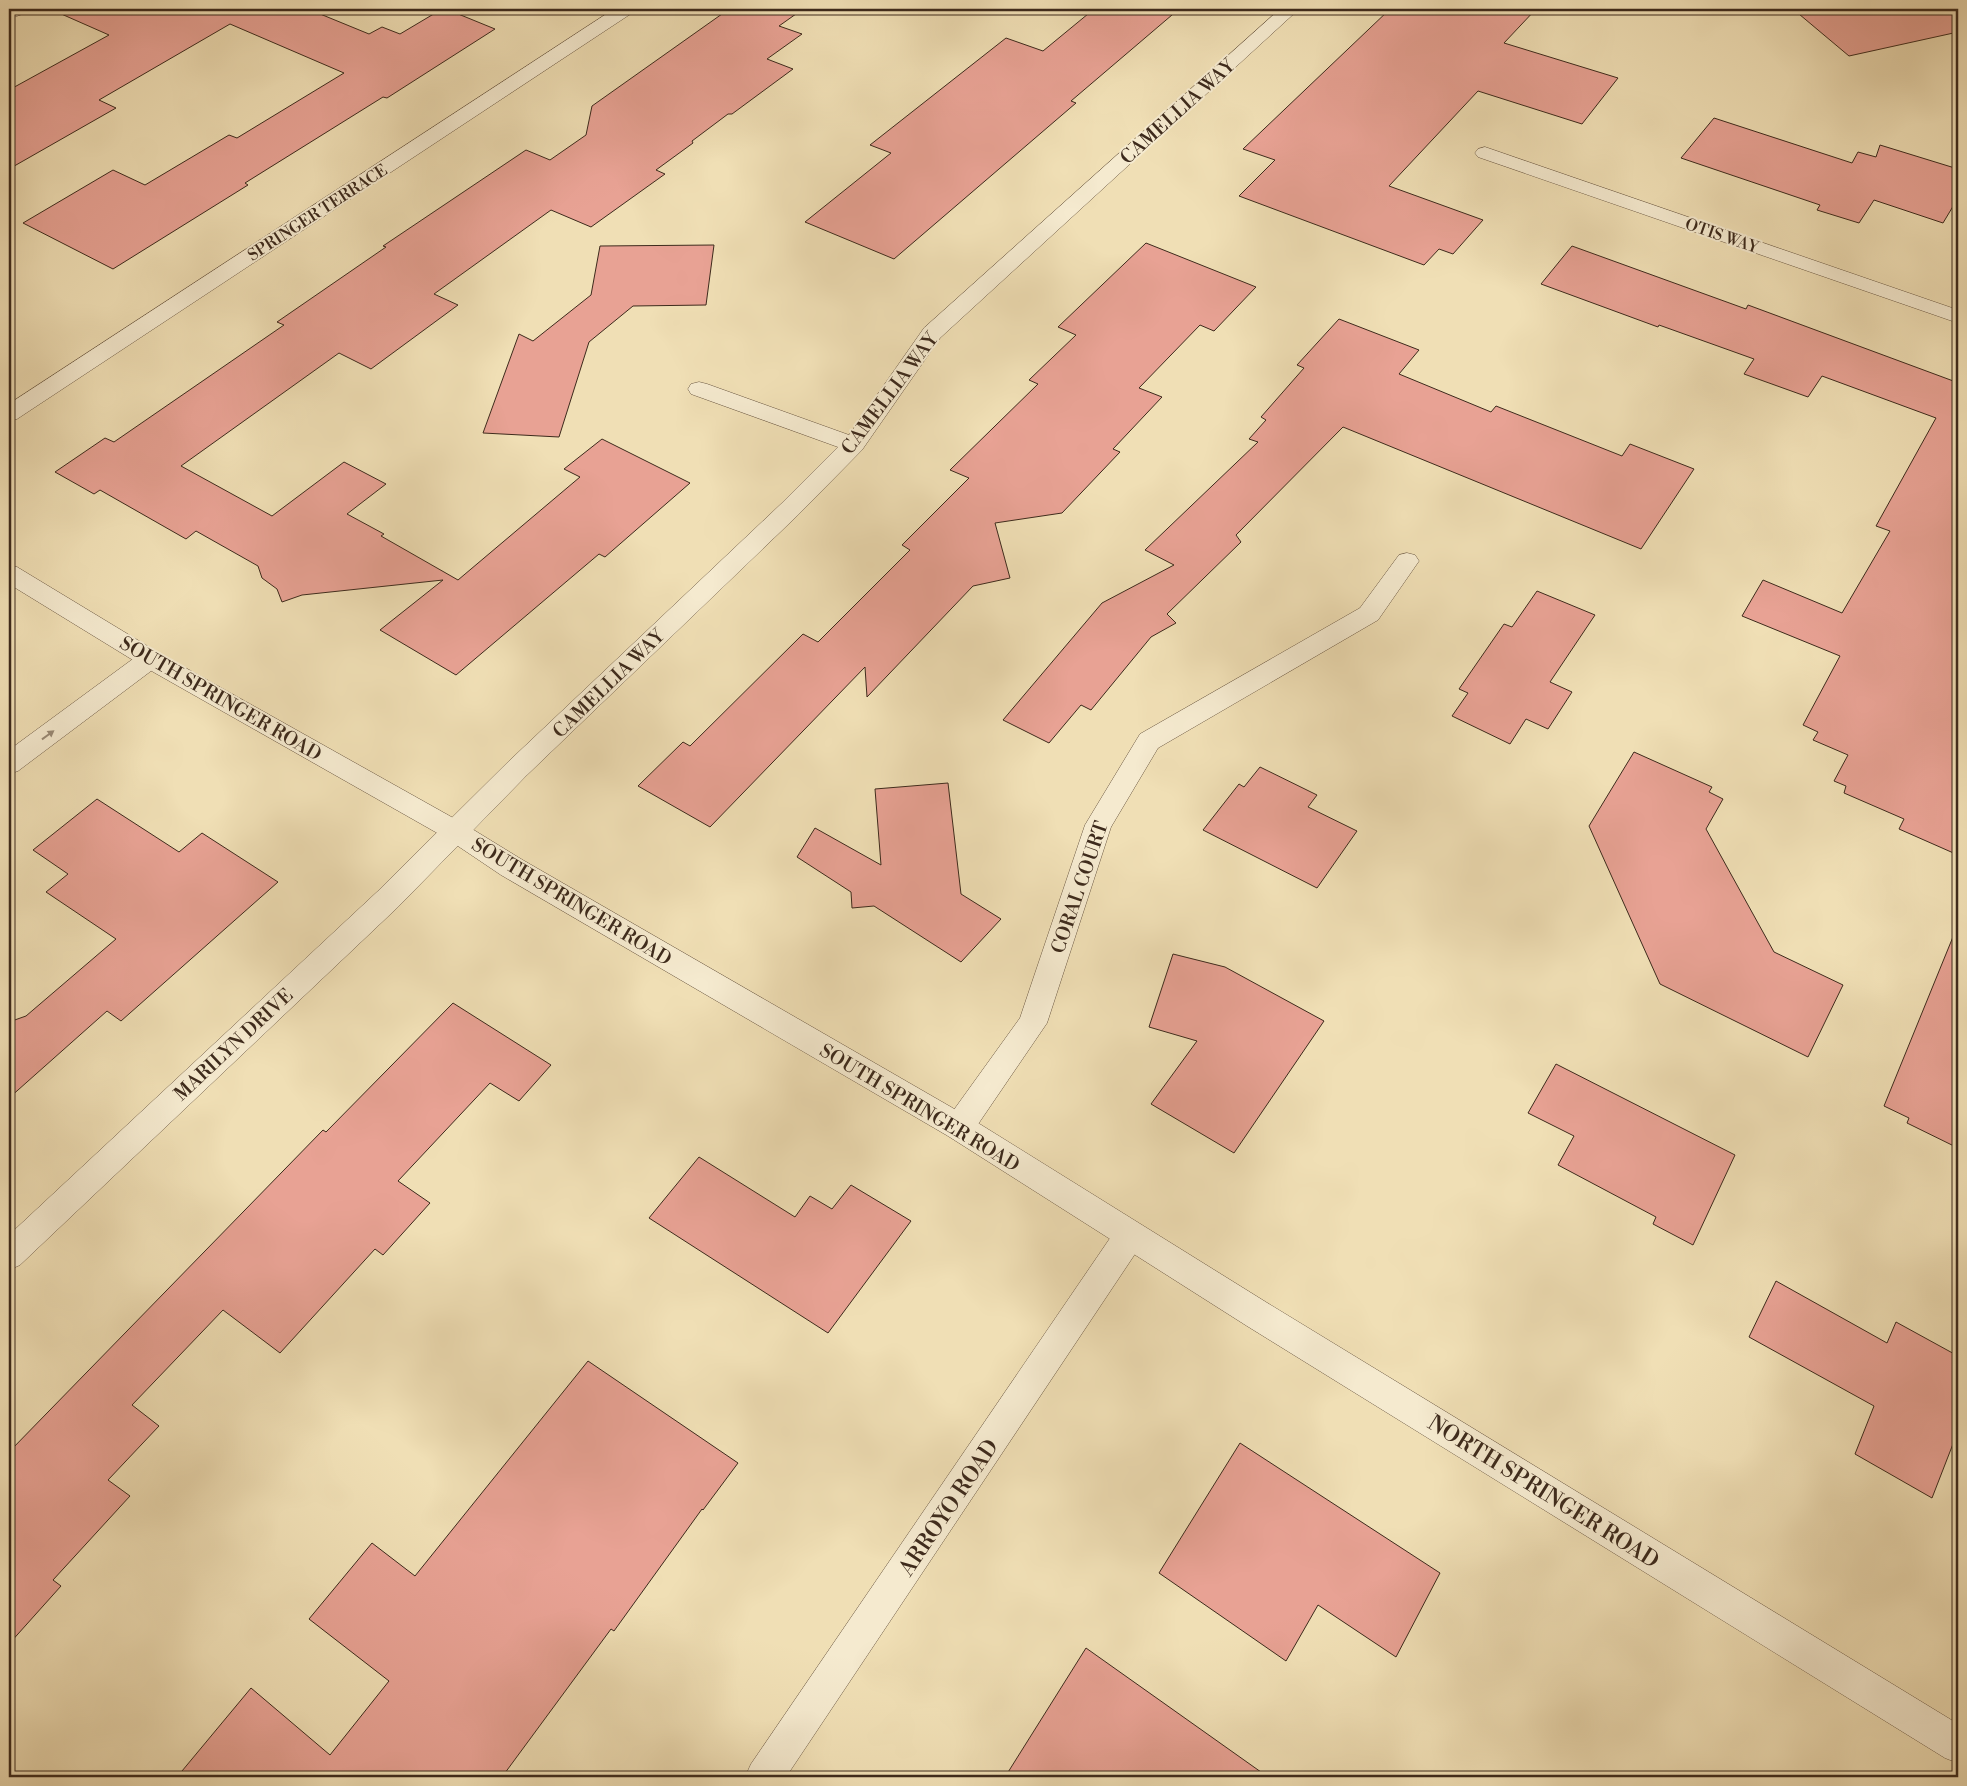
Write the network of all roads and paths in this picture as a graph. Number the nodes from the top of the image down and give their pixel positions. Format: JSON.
{"nodes":[{"id":1,"x":19,"y":9,"type":"edge"},
{"id":2,"x":626,"y":9,"type":"edge"},
{"id":3,"x":1290,"y":9,"type":"edge"},
{"id":4,"x":9,"y":14,"type":"edge"},
{"id":5,"x":1485,"y":154,"type":"dead end"},
{"id":6,"x":1958,"y":317,"type":"edge"},
{"id":7,"x":698,"y":389,"type":"dead end"},
{"id":8,"x":9,"y":414,"type":"edge"},
{"id":9,"x":854,"y":445,"type":"junction"},
{"id":10,"x":1407,"y":561,"type":"dead end"},
{"id":11,"x":9,"y":573,"type":"edge"},
{"id":12,"x":150,"y":659,"type":"junction"},
{"id":13,"x":9,"y":764,"type":"edge"},
{"id":14,"x":455,"y":831,"type":"junction"},
{"id":15,"x":959,"y":1127,"type":"junction"},
{"id":16,"x":1130,"y":1235,"type":"junction"},
{"id":17,"x":9,"y":1255,"type":"edge"},
{"id":18,"x":1958,"y":1745,"type":"edge"},
{"id":19,"x":764,"y":1777,"type":"edge"}],
"edges":[{"from":1,"to":4,"type":"street"},
{"from":2,"to":8,"type":"street","name":"SPRINGER TERRACE"},
{"from":3,"to":9,"type":"street","name":"CAMELLIA WAY"},
{"from":5,"to":6,"type":"street","name":"OTIS WAY"},
{"from":7,"to":9,"type":"street"},
{"from":9,"to":14,"type":"street","name":"CAMELLIA WAY"},
{"from":10,"to":15,"type":"street","name":"CORAL COURT"},
{"from":11,"to":12,"type":"street","name":"SOUTH SPRINGER ROAD"},
{"from":13,"to":12,"type":"street","one_way":true},
{"from":12,"to":14,"type":"street","name":"SOUTH SPRINGER ROAD"},
{"from":14,"to":15,"type":"street","name":"SOUTH SPRINGER ROAD"},
{"from":14,"to":17,"type":"street","name":"MARILYN DRIVE"},
{"from":15,"to":16,"type":"street","name":"SOUTH SPRINGER ROAD"},
{"from":16,"to":18,"type":"street","name":"NORTH SPRINGER ROAD"},
{"from":16,"to":19,"type":"street","name":"ARROYO ROAD"}]}
